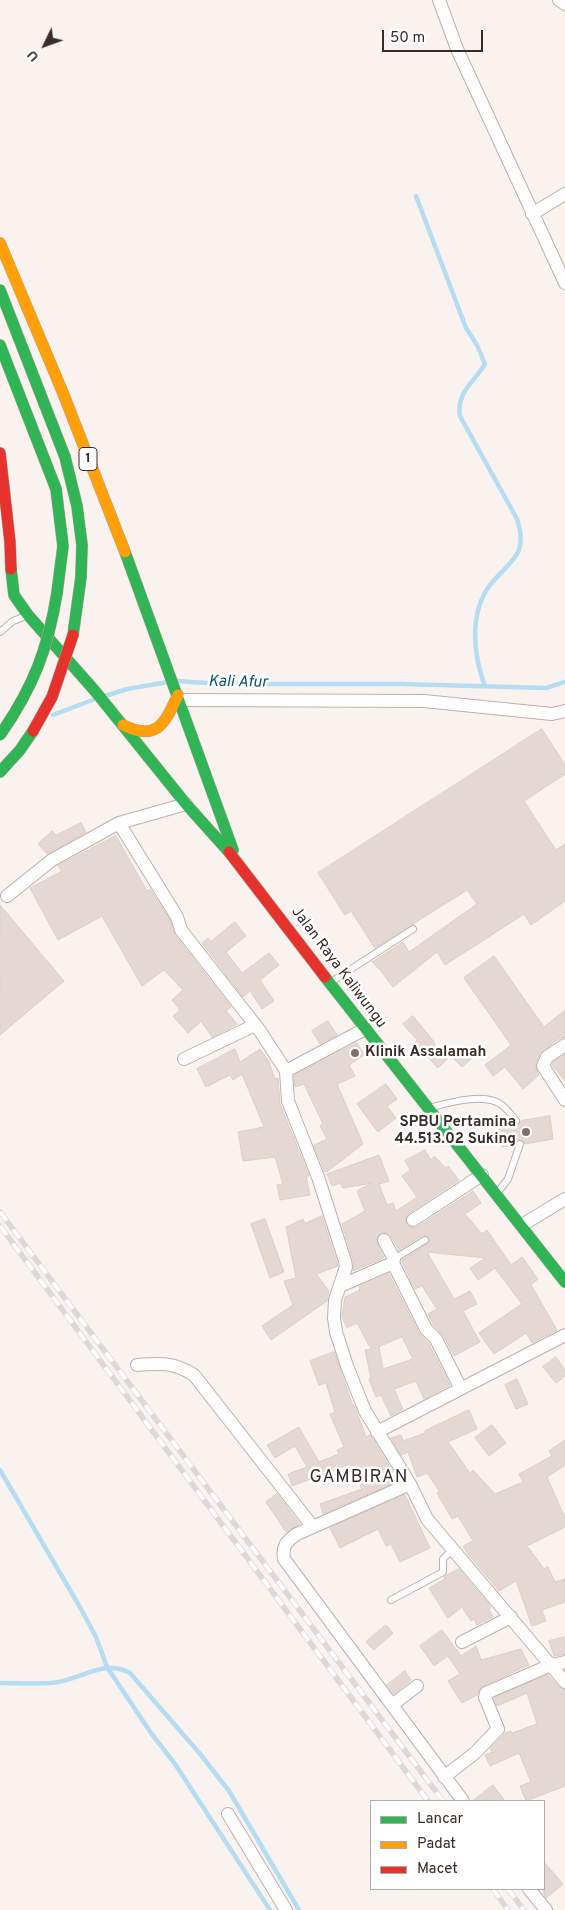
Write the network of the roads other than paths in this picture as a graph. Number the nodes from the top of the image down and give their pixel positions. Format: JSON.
{"nodes":[{"id":1,"x":439,"y":0,"type":"edge"},
{"id":2,"x":559,"y":0,"type":"edge"},
{"id":3,"x":565,"y":4,"type":"edge"},
{"id":4,"x":565,"y":194,"type":"edge"},
{"id":5,"x":532,"y":214,"type":"junction"},
{"id":6,"x":0,"y":243,"type":"edge"},
{"id":7,"x":565,"y":283,"type":"edge"},
{"id":8,"x":0,"y":290,"type":"edge"},
{"id":9,"x":0,"y":345,"type":"edge"},
{"id":10,"x":0,"y":453,"type":"edge"},
{"id":11,"x":28,"y":615,"type":"junction"},
{"id":12,"x":0,"y":632,"type":"edge"},
{"id":13,"x":178,"y":695,"type":"junction"},
{"id":14,"x":564,"y":714,"type":"edge"},
{"id":15,"x":121,"y":724,"type":"junction"},
{"id":16,"x":0,"y":735,"type":"edge"},
{"id":17,"x":0,"y":772,"type":"edge"},
{"id":18,"x":186,"y":804,"type":"junction"},
{"id":19,"x":119,"y":823,"type":"junction"},
{"id":20,"x":236,"y":860,"type":"junction"},
{"id":21,"x":7,"y":896,"type":"dead end"},
{"id":22,"x":412,"y":929,"type":"dead end"},
{"id":23,"x":330,"y":983,"type":"junction"},
{"id":24,"x":255,"y":1025,"type":"junction"},
{"id":25,"x":365,"y":1029,"type":"junction"},
{"id":26,"x":565,"y":1045,"type":"edge"},
{"id":27,"x":184,"y":1059,"type":"dead end"},
{"id":28,"x":286,"y":1071,"type":"junction"},
{"id":29,"x":565,"y":1100,"type":"edge"},
{"id":30,"x":430,"y":1108,"type":"junction"},
{"id":31,"x":516,"y":1121,"type":"dead end"},
{"id":32,"x":520,"y":1144,"type":"dead end"},
{"id":33,"x":482,"y":1175,"type":"junction"},
{"id":34,"x":496,"y":1194,"type":"junction"},
{"id":35,"x":565,"y":1199,"type":"edge"},
{"id":36,"x":413,"y":1220,"type":"dead end"},
{"id":37,"x":522,"y":1225,"type":"junction"},
{"id":38,"x":384,"y":1240,"type":"dead end"},
{"id":39,"x":425,"y":1240,"type":"dead end"},
{"id":40,"x":394,"y":1261,"type":"junction"},
{"id":41,"x":561,"y":1270,"type":"edge"},
{"id":42,"x":565,"y":1282,"type":"edge"},
{"id":43,"x":340,"y":1286,"type":"junction"},
{"id":44,"x":565,"y":1335,"type":"edge"},
{"id":45,"x":137,"y":1365,"type":"dead end"},
{"id":46,"x":460,"y":1389,"type":"junction"},
{"id":47,"x":377,"y":1432,"type":"junction"},
{"id":48,"x":410,"y":1484,"type":"junction"},
{"id":49,"x":313,"y":1527,"type":"junction"},
{"id":50,"x":453,"y":1550,"type":"junction"},
{"id":51,"x":391,"y":1600,"type":"dead end"},
{"id":52,"x":511,"y":1617,"type":"junction"},
{"id":53,"x":462,"y":1642,"type":"dead end"},
{"id":54,"x":565,"y":1662,"type":"edge"},
{"id":55,"x":551,"y":1665,"type":"junction"},
{"id":56,"x":565,"y":1682,"type":"edge"},
{"id":57,"x":417,"y":1686,"type":"dead end"},
{"id":58,"x":392,"y":1705,"type":"junction"},
{"id":59,"x":444,"y":1777,"type":"junction"},
{"id":60,"x":462,"y":1800,"type":"edge"},
{"id":61,"x":228,"y":1814,"type":"dead end"},
{"id":62,"x":530,"y":1890,"type":"edge"},
{"id":63,"x":286,"y":1910,"type":"edge"},
{"id":64,"x":546,"y":1910,"type":"edge"}],
"edges":[{"from":1,"to":5,"type":"street"},
{"from":2,"to":3,"type":"street"},
{"from":4,"to":5,"type":"street"},
{"from":5,"to":7,"type":"street"},
{"from":6,"to":13,"type":"main road","number":"1"},
{"from":8,"to":17,"type":"main road","number":"1","bridge":true},
{"from":9,"to":16,"type":"main road","bridge":true},
{"from":10,"to":11,"type":"main road","number":"1"},
{"from":11,"to":12,"type":"lane"},
{"from":11,"to":15,"type":"main road","number":"1"},
{"from":13,"to":14,"type":"street"},
{"from":13,"to":15,"type":"main road"},
{"from":13,"to":20,"type":"main road","number":"1"},
{"from":15,"to":18,"type":"main road","number":"1"},
{"from":18,"to":19,"type":"street"},
{"from":18,"to":20,"type":"main road","number":"1"},
{"from":19,"to":21,"type":"street"},
{"from":19,"to":24,"type":"street"},
{"from":20,"to":23,"type":"main road","name":"Jalan Raya Kaliwungu","number":"1"},
{"from":22,"to":23,"type":"lane"},
{"from":23,"to":25,"type":"main road","name":"Jalan Raya Kaliwungu","number":"1"},
{"from":24,"to":27,"type":"street"},
{"from":24,"to":28,"type":"street"},
{"from":25,"to":28,"type":"street"},
{"from":25,"to":30,"type":"main road","name":"Jalan Raya Kaliwungu","number":"1"},
{"from":26,"to":29,"type":"street"},
{"from":28,"to":43,"type":"street"},
{"from":30,"to":31,"type":"lane"},
{"from":30,"to":33,"type":"main road","name":"Jalan Raya Kaliwungu","number":"1"},
{"from":32,"to":34,"type":"lane"},
{"from":33,"to":34,"type":"main road","name":"Jalan Raya Kaliwungu","number":"1"},
{"from":33,"to":36,"type":"street"},
{"from":34,"to":37,"type":"main road","name":"Jalan Raya Kaliwungu","number":"1"},
{"from":35,"to":37,"type":"street"},
{"from":37,"to":41,"type":"main road","name":"Jalan Raya Kaliwungu","number":"1"},
{"from":38,"to":40,"type":"street"},
{"from":39,"to":40,"type":"lane"},
{"from":40,"to":43,"type":"street"},
{"from":40,"to":46,"type":"street"},
{"from":41,"to":42,"type":"main road","name":"Jalan Raya Kaliwungu","number":"1"},
{"from":43,"to":47,"type":"street"},
{"from":44,"to":46,"type":"street"},
{"from":45,"to":49,"type":"street"},
{"from":46,"to":47,"type":"street"},
{"from":47,"to":48,"type":"street"},
{"from":48,"to":49,"type":"street"},
{"from":48,"to":50,"type":"street"},
{"from":49,"to":58,"type":"street"},
{"from":50,"to":51,"type":"lane"},
{"from":50,"to":52,"type":"street"},
{"from":52,"to":53,"type":"street"},
{"from":52,"to":55,"type":"street"},
{"from":54,"to":55,"type":"street"},
{"from":55,"to":56,"type":"street"},
{"from":55,"to":59,"type":"street"},
{"from":57,"to":58,"type":"street"},
{"from":58,"to":59,"type":"street"},
{"from":59,"to":60,"type":"street"},
{"from":61,"to":63,"type":"street"},
{"from":62,"to":64,"type":"street"}]}
